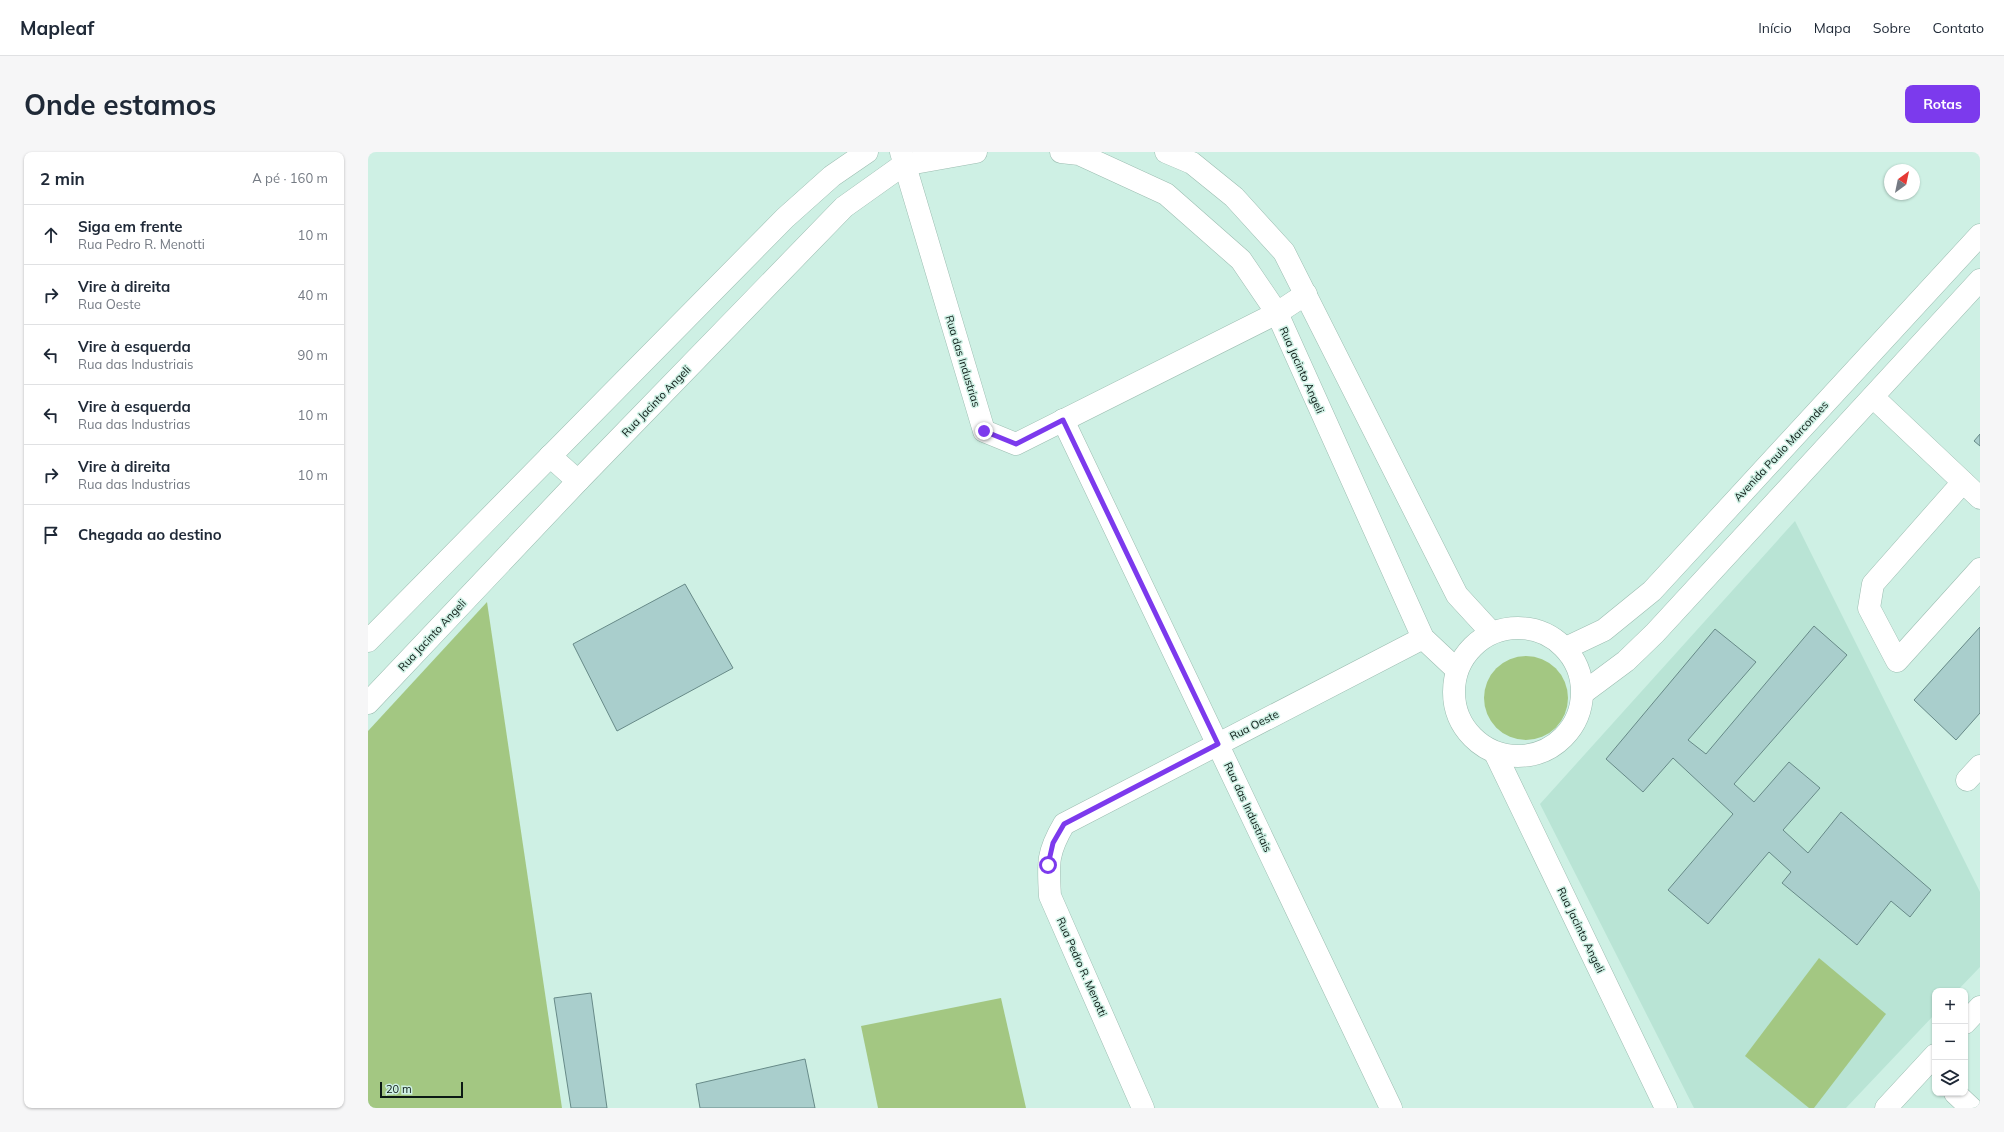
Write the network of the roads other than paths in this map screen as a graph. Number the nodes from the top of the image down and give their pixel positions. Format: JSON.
{"nodes":[{"id":1,"x":867,"y":152,"type":"edge"},
{"id":2,"x":976,"y":152,"type":"edge"},
{"id":3,"x":1062,"y":152,"type":"edge"},
{"id":4,"x":1166,"y":152,"type":"edge"},
{"id":5,"x":902,"y":158,"type":"edge"},
{"id":6,"x":1980,"y":235,"type":"edge"},
{"id":7,"x":1980,"y":280,"type":"edge"},
{"id":8,"x":1306,"y":294,"type":"junction"},
{"id":9,"x":1276,"y":313,"type":"junction"},
{"id":10,"x":1873,"y":397,"type":"junction"},
{"id":11,"x":1063,"y":420,"type":"junction"},
{"id":12,"x":550,"y":456,"type":"junction"},
{"id":13,"x":578,"y":481,"type":"junction"},
{"id":14,"x":1964,"y":482,"type":"junction"},
{"id":15,"x":1980,"y":498,"type":"edge"},
{"id":16,"x":1980,"y":569,"type":"edge"},
{"id":17,"x":1491,"y":632,"type":"junction"},
{"id":18,"x":1423,"y":638,"type":"junction"},
{"id":19,"x":368,"y":641,"type":"edge"},
{"id":20,"x":1566,"y":648,"type":"junction"},
{"id":21,"x":1456,"y":668,"type":"junction"},
{"id":22,"x":1583,"y":693,"type":"junction"},
{"id":23,"x":368,"y":703,"type":"edge"},
{"id":24,"x":1218,"y":744,"type":"junction"},
{"id":25,"x":1495,"y":753,"type":"junction"},
{"id":26,"x":1064,"y":824,"type":"joint"},
{"id":27,"x":1980,"y":1007,"type":"edge"},
{"id":28,"x":1968,"y":1020,"type":"edge"},
{"id":29,"x":1932,"y":1064,"type":"edge"},
{"id":30,"x":1958,"y":1096,"type":"edge"},
{"id":31,"x":1143,"y":1108,"type":"edge"},
{"id":32,"x":1391,"y":1108,"type":"edge"},
{"id":33,"x":1666,"y":1108,"type":"edge"},
{"id":34,"x":1886,"y":1108,"type":"edge"},
{"id":35,"x":1971,"y":1108,"type":"edge"}],
"edges":[{"from":1,"to":12,"type":"street"},
{"from":2,"to":5,"type":"street","name":"Rua Jacinto Angeli"},
{"from":3,"to":9,"type":"street","name":"Rua Jacinto Angeli"},
{"from":4,"to":8,"type":"street"},
{"from":5,"to":11,"type":"street","name":"Rua das Industrias"},
{"from":5,"to":13,"type":"street","name":"Rua Jacinto Angeli"},
{"from":6,"to":20,"type":"street","name":"Avenida Paulo Marcondes"},
{"from":7,"to":10,"type":"street"},
{"from":8,"to":9,"type":"street","name":"Rua das Industrias"},
{"from":8,"to":17,"type":"street"},
{"from":9,"to":11,"type":"street","name":"Rua das Industrias"},
{"from":9,"to":18,"type":"street","name":"Rua Jacinto Angeli"},
{"from":10,"to":14,"type":"street"},
{"from":10,"to":22,"type":"street"},
{"from":11,"to":24,"type":"street","name":"Rua das Industriais"},
{"from":12,"to":13,"type":"street"},
{"from":12,"to":19,"type":"street"},
{"from":13,"to":23,"type":"street","name":"Rua Jacinto Angeli"},
{"from":14,"to":15,"type":"street"},
{"from":14,"to":16,"type":"street"},
{"from":17,"to":20,"type":"street"},
{"from":17,"to":21,"type":"street"},
{"from":18,"to":21,"type":"street","name":"Rua Jacinto Angeli"},
{"from":18,"to":24,"type":"street","name":"Rua Oeste"},
{"from":20,"to":22,"type":"street"},
{"from":21,"to":25,"type":"street"},
{"from":22,"to":25,"type":"street"},
{"from":24,"to":26,"type":"street","name":"Rua Oeste"},
{"from":24,"to":32,"type":"street","name":"Rua das Industriais"},
{"from":25,"to":33,"type":"street","name":"Rua Jacinto Angeli"},
{"from":26,"to":31,"type":"street","name":"Rua Pedro R. Menotti"},
{"from":27,"to":28,"type":"street"},
{"from":29,"to":34,"type":"street"},
{"from":30,"to":35,"type":"street"}]}
